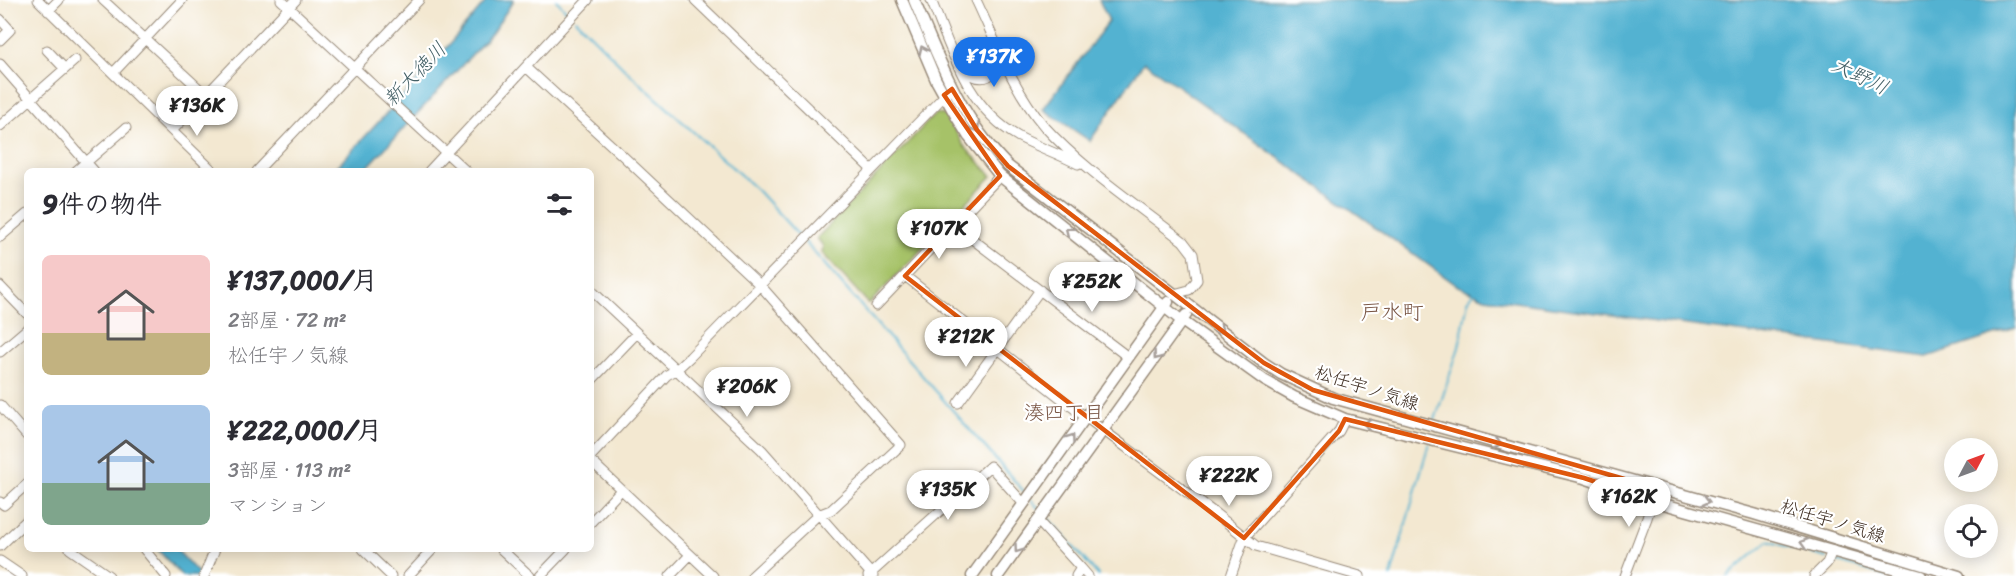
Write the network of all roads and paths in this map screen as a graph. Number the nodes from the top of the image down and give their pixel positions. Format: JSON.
{"nodes":[{"id":1,"x":38,"y":0,"type":"edge"},
{"id":2,"x":59,"y":0,"type":"edge"},
{"id":3,"x":103,"y":0,"type":"edge"},
{"id":4,"x":182,"y":0,"type":"edge"},
{"id":5,"x":281,"y":0,"type":"edge"},
{"id":6,"x":419,"y":0,"type":"edge"},
{"id":7,"x":695,"y":0,"type":"edge"},
{"id":8,"x":902,"y":0,"type":"edge"},
{"id":9,"x":914,"y":0,"type":"edge"},
{"id":10,"x":931,"y":0,"type":"edge"},
{"id":11,"x":976,"y":0,"type":"edge"},
{"id":12,"x":586,"y":2,"type":"edge"},
{"id":13,"x":292,"y":4,"type":"edge"},
{"id":14,"x":48,"y":10,"type":"junction"},
{"id":15,"x":0,"y":19,"type":"edge"},
{"id":16,"x":144,"y":38,"type":"junction"},
{"id":17,"x":0,"y":40,"type":"edge"},
{"id":18,"x":46,"y":50,"type":"dead end"},
{"id":19,"x":1000,"y":50,"type":"junction"},
{"id":20,"x":75,"y":60,"type":"dead end"},
{"id":21,"x":0,"y":64,"type":"edge"},
{"id":22,"x":958,"y":66,"type":"junction"},
{"id":23,"x":526,"y":67,"type":"junction"},
{"id":24,"x":354,"y":68,"type":"junction"},
{"id":25,"x":65,"y":69,"type":"junction"},
{"id":26,"x":113,"y":73,"type":"junction"},
{"id":27,"x":948,"y":92,"type":"junction"},
{"id":28,"x":206,"y":95,"type":"junction"},
{"id":29,"x":30,"y":99,"type":"junction"},
{"id":30,"x":0,"y":126,"type":"edge"},
{"id":31,"x":126,"y":128,"type":"dead end"},
{"id":32,"x":172,"y":132,"type":"junction"},
{"id":33,"x":446,"y":153,"type":"junction"},
{"id":34,"x":86,"y":162,"type":"junction"},
{"id":35,"x":79,"y":168,"type":"edge"},
{"id":36,"x":91,"y":168,"type":"edge"},
{"id":37,"x":210,"y":168,"type":"edge"},
{"id":38,"x":260,"y":168,"type":"edge"},
{"id":39,"x":432,"y":168,"type":"edge"},
{"id":40,"x":463,"y":168,"type":"edge"},
{"id":41,"x":871,"y":169,"type":"junction"},
{"id":42,"x":1092,"y":170,"type":"junction"},
{"id":43,"x":1000,"y":176,"type":"junction"},
{"id":44,"x":24,"y":217,"type":"edge"},
{"id":45,"x":955,"y":226,"type":"junction"},
{"id":46,"x":0,"y":237,"type":"edge"},
{"id":47,"x":905,"y":276,"type":"junction"},
{"id":48,"x":760,"y":285,"type":"junction"},
{"id":49,"x":0,"y":286,"type":"edge"},
{"id":50,"x":1040,"y":290,"type":"junction"},
{"id":51,"x":1190,"y":290,"type":"junction"},
{"id":52,"x":594,"y":293,"type":"edge"},
{"id":53,"x":1174,"y":294,"type":"junction"},
{"id":54,"x":876,"y":306,"type":"dead end"},
{"id":55,"x":1165,"y":306,"type":"junction"},
{"id":56,"x":1191,"y":308,"type":"junction"},
{"id":57,"x":24,"y":311,"type":"edge"},
{"id":58,"x":1182,"y":321,"type":"junction"},
{"id":59,"x":24,"y":331,"type":"edge"},
{"id":60,"x":637,"y":333,"type":"junction"},
{"id":61,"x":2,"y":346,"type":"edge"},
{"id":62,"x":997,"y":349,"type":"junction"},
{"id":63,"x":1128,"y":357,"type":"junction"},
{"id":64,"x":676,"y":370,"type":"junction"},
{"id":65,"x":594,"y":378,"type":"edge"},
{"id":66,"x":958,"y":403,"type":"dead end"},
{"id":67,"x":0,"y":405,"type":"edge"},
{"id":68,"x":1086,"y":417,"type":"junction"},
{"id":69,"x":1345,"y":419,"type":"junction"},
{"id":70,"x":1102,"y":429,"type":"junction"},
{"id":71,"x":24,"y":433,"type":"edge"},
{"id":72,"x":594,"y":453,"type":"edge"},
{"id":73,"x":594,"y":464,"type":"edge"},
{"id":74,"x":24,"y":487,"type":"edge"},
{"id":75,"x":1656,"y":488,"type":"junction"},
{"id":76,"x":621,"y":490,"type":"junction"},
{"id":77,"x":1653,"y":501,"type":"junction"},
{"id":78,"x":0,"y":502,"type":"edge"},
{"id":79,"x":1023,"y":503,"type":"junction"},
{"id":80,"x":818,"y":515,"type":"junction"},
{"id":81,"x":594,"y":519,"type":"edge"},
{"id":82,"x":1038,"y":521,"type":"junction"},
{"id":83,"x":24,"y":523,"type":"edge"},
{"id":84,"x":1244,"y":538,"type":"junction"},
{"id":85,"x":0,"y":546,"type":"edge"},
{"id":86,"x":74,"y":552,"type":"edge"},
{"id":87,"x":146,"y":552,"type":"edge"},
{"id":88,"x":214,"y":552,"type":"edge"},
{"id":89,"x":366,"y":552,"type":"edge"},
{"id":90,"x":430,"y":552,"type":"edge"},
{"id":91,"x":504,"y":552,"type":"edge"},
{"id":92,"x":563,"y":552,"type":"edge"},
{"id":93,"x":690,"y":555,"type":"junction"},
{"id":94,"x":1830,"y":556,"type":"junction"},
{"id":95,"x":0,"y":561,"type":"edge"},
{"id":96,"x":208,"y":573,"type":"edge"},
{"id":97,"x":1082,"y":573,"type":"edge"},
{"id":98,"x":1900,"y":573,"type":"edge"},
{"id":99,"x":871,"y":575,"type":"edge"},
{"id":100,"x":22,"y":576,"type":"edge"},
{"id":101,"x":109,"y":576,"type":"edge"},
{"id":102,"x":166,"y":576,"type":"edge"},
{"id":103,"x":391,"y":576,"type":"edge"},
{"id":104,"x":408,"y":576,"type":"edge"},
{"id":105,"x":530,"y":576,"type":"edge"},
{"id":106,"x":540,"y":576,"type":"edge"},
{"id":107,"x":670,"y":576,"type":"edge"},
{"id":108,"x":713,"y":576,"type":"edge"},
{"id":109,"x":752,"y":576,"type":"edge"},
{"id":110,"x":972,"y":576,"type":"edge"},
{"id":111,"x":998,"y":576,"type":"edge"},
{"id":112,"x":1231,"y":576,"type":"edge"},
{"id":113,"x":1360,"y":576,"type":"edge"},
{"id":114,"x":1625,"y":576,"type":"edge"},
{"id":115,"x":1814,"y":576,"type":"edge"},
{"id":116,"x":1921,"y":576,"type":"edge"},
{"id":117,"x":1959,"y":576,"type":"edge"}],
"edges":[{"from":1,"to":14,"type":"street"},
{"from":2,"to":14,"type":"street"},
{"from":3,"to":16,"type":"street"},
{"from":4,"to":16,"type":"street"},
{"from":5,"to":13,"type":"street"},
{"from":6,"to":24,"type":"street"},
{"from":7,"to":41,"type":"street"},
{"from":27,"to":8,"type":"main road","name":"松任宇ノ気線","one_way":true},
{"from":9,"to":27,"type":"main road","name":"松任宇ノ気線"},
{"from":10,"to":22,"type":"street"},
{"from":11,"to":19,"type":"street"},
{"from":12,"to":23,"type":"street"},
{"from":13,"to":24,"type":"street"},
{"from":13,"to":28,"type":"street"},
{"from":14,"to":26,"type":"street"},
{"from":15,"to":17,"type":"street"},
{"from":16,"to":26,"type":"street"},
{"from":16,"to":28,"type":"street"},
{"from":18,"to":25,"type":"street"},
{"from":19,"to":22,"type":"street"},
{"from":19,"to":42,"type":"street"},
{"from":20,"to":25,"type":"street"},
{"from":21,"to":29,"type":"street"},
{"from":22,"to":42,"type":"street"},
{"from":23,"to":33,"type":"street"},
{"from":23,"to":48,"type":"street"},
{"from":24,"to":33,"type":"street"},
{"from":24,"to":38,"type":"street"},
{"from":25,"to":29,"type":"street"},
{"from":26,"to":32,"type":"street"},
{"from":27,"to":41,"type":"street"},
{"from":27,"to":43,"type":"main road","name":"松任宇ノ気線"},
{"from":27,"to":53,"type":"main road","name":"松任宇ノ気線","one_way":true},
{"from":28,"to":32,"type":"street"},
{"from":29,"to":30,"type":"street"},
{"from":29,"to":34,"type":"street"},
{"from":31,"to":34,"type":"street"},
{"from":32,"to":37,"type":"street"},
{"from":33,"to":39,"type":"street"},
{"from":33,"to":40,"type":"street"},
{"from":34,"to":35,"type":"street"},
{"from":34,"to":36,"type":"street"},
{"from":41,"to":48,"type":"street"},
{"from":42,"to":51,"type":"street"},
{"from":43,"to":45,"type":"street"},
{"from":55,"to":43,"type":"main road","name":"松任宇ノ気線","one_way":true},
{"from":44,"to":46,"type":"street"},
{"from":45,"to":47,"type":"street"},
{"from":45,"to":50,"type":"street"},
{"from":47,"to":54,"type":"street"},
{"from":47,"to":62,"type":"street"},
{"from":48,"to":64,"type":"street"},
{"from":48,"to":80,"type":"street"},
{"from":49,"to":57,"type":"street"},
{"from":50,"to":62,"type":"street"},
{"from":50,"to":63,"type":"street"},
{"from":51,"to":53,"type":"street"},
{"from":51,"to":56,"type":"street"},
{"from":52,"to":60,"type":"street"},
{"from":53,"to":55,"type":"main road"},
{"from":53,"to":56,"type":"main road","name":"松任宇ノ気線"},
{"from":55,"to":58,"type":"main road","name":"松任宇ノ気線"},
{"from":55,"to":63,"type":"main road"},
{"from":56,"to":58,"type":"main road"},
{"from":56,"to":75,"type":"main road","name":"松任宇ノ気線","one_way":true},
{"from":58,"to":69,"type":"main road","name":"松任宇ノ気線"},
{"from":58,"to":70,"type":"main road","one_way":true},
{"from":59,"to":61,"type":"street"},
{"from":60,"to":64,"type":"street"},
{"from":60,"to":65,"type":"street"},
{"from":62,"to":66,"type":"street"},
{"from":62,"to":68,"type":"street"},
{"from":63,"to":68,"type":"main road"},
{"from":64,"to":72,"type":"street"},
{"from":64,"to":80,"type":"street"},
{"from":67,"to":71,"type":"street"},
{"from":68,"to":70,"type":"street"},
{"from":79,"to":68,"type":"main road","one_way":true},
{"from":77,"to":69,"type":"main road","name":"松任宇ノ気線","one_way":true},
{"from":69,"to":84,"type":"street"},
{"from":70,"to":82,"type":"main road"},
{"from":70,"to":84,"type":"street"},
{"from":73,"to":76,"type":"street"},
{"from":74,"to":78,"type":"street"},
{"from":75,"to":77,"type":"street"},
{"from":75,"to":117,"type":"main road","name":"松任宇ノ気線","one_way":true},
{"from":76,"to":81,"type":"street"},
{"from":76,"to":93,"type":"street"},
{"from":94,"to":77,"type":"main road","name":"松任宇ノ気線","one_way":true},
{"from":77,"to":114,"type":"street"},
{"from":79,"to":99,"type":"street"},
{"from":79,"to":110,"type":"main road"},
{"from":80,"to":99,"type":"street"},
{"from":80,"to":109,"type":"street"},
{"from":82,"to":97,"type":"street"},
{"from":82,"to":111,"type":"main road","one_way":true},
{"from":83,"to":85,"type":"street"},
{"from":84,"to":112,"type":"street"},
{"from":84,"to":113,"type":"street"},
{"from":86,"to":101,"type":"street"},
{"from":87,"to":102,"type":"street"},
{"from":88,"to":96,"type":"street"},
{"from":89,"to":103,"type":"street"},
{"from":90,"to":104,"type":"street"},
{"from":91,"to":105,"type":"street"},
{"from":92,"to":106,"type":"street"},
{"from":93,"to":107,"type":"street"},
{"from":93,"to":108,"type":"street"},
{"from":94,"to":98,"type":"main road","name":"松任宇ノ気線"},
{"from":94,"to":115,"type":"street"},
{"from":95,"to":100,"type":"street"},
{"from":98,"to":116,"type":"main road","name":"松任宇ノ気線"}]}
